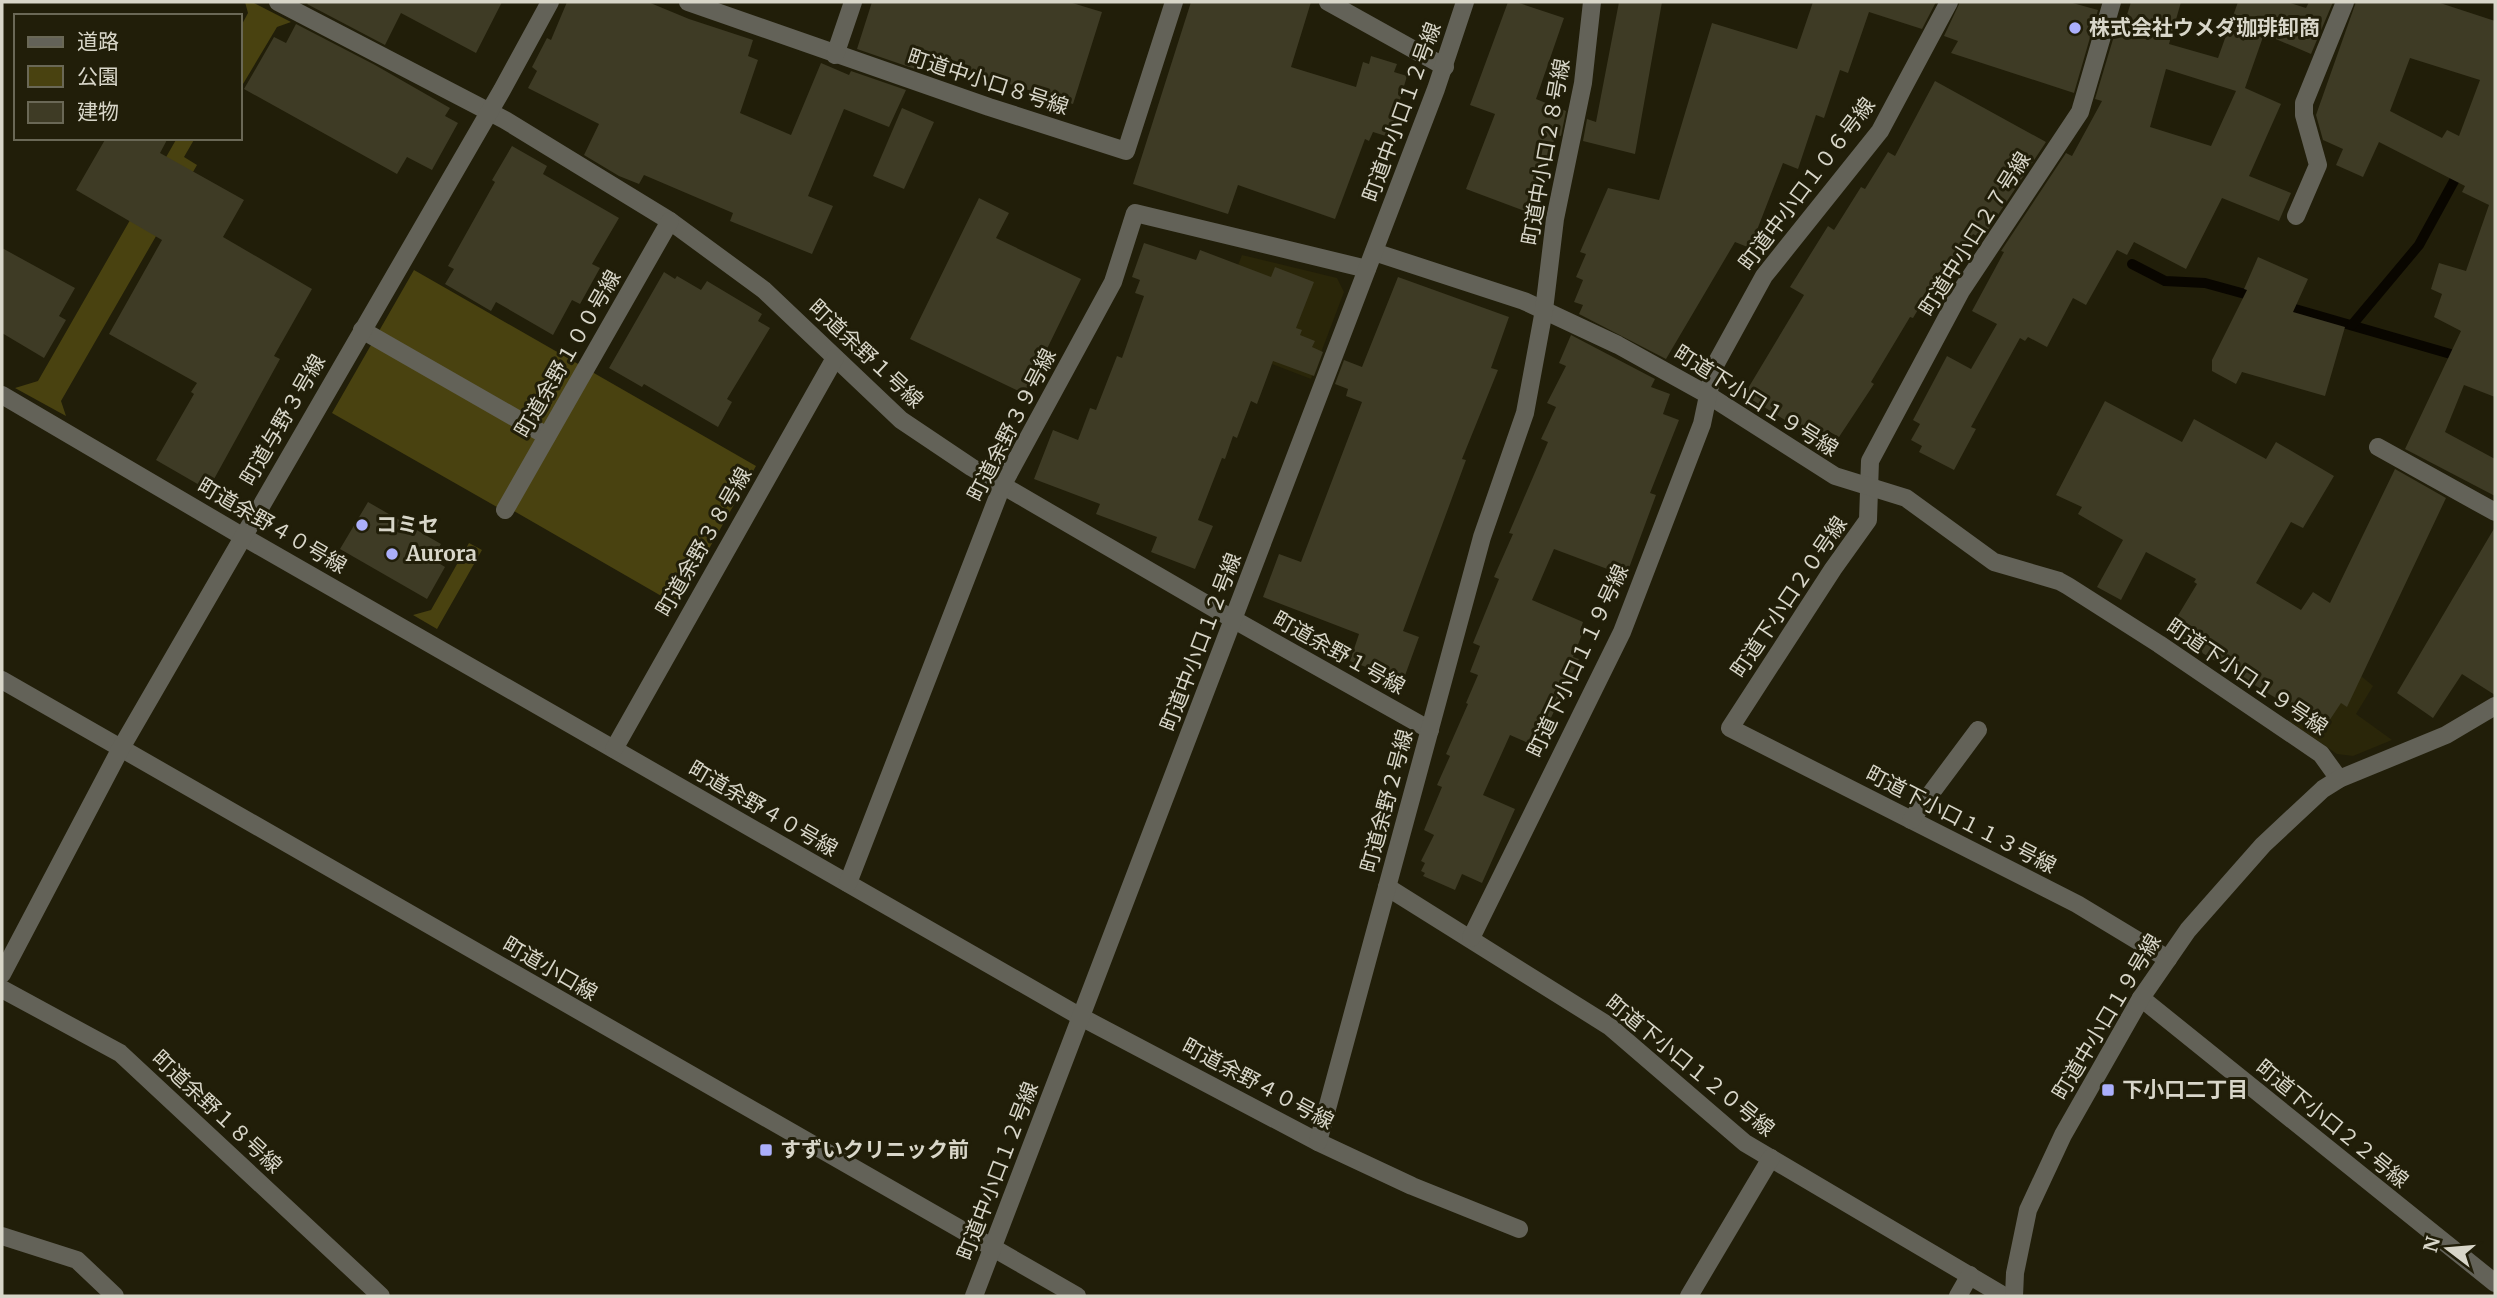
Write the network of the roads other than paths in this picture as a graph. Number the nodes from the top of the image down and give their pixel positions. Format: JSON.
{"nodes":[{"id":1,"x":278,"y":2,"type":"edge"},
{"id":2,"x":550,"y":2,"type":"edge"},
{"id":3,"x":688,"y":2,"type":"edge"},
{"id":4,"x":853,"y":2,"type":"edge"},
{"id":5,"x":1174,"y":2,"type":"edge"},
{"id":6,"x":1328,"y":2,"type":"edge"},
{"id":7,"x":1465,"y":2,"type":"edge"},
{"id":8,"x":1592,"y":2,"type":"edge"},
{"id":9,"x":1949,"y":2,"type":"edge"},
{"id":10,"x":2112,"y":2,"type":"edge"},
{"id":11,"x":2345,"y":2,"type":"edge"},
{"id":12,"x":835,"y":55,"type":"junction"},
{"id":13,"x":1444,"y":67,"type":"junction"},
{"id":14,"x":488,"y":112,"type":"junction"},
{"id":15,"x":2296,"y":216,"type":"dead end"},
{"id":16,"x":670,"y":221,"type":"junction"},
{"id":17,"x":1371,"y":261,"type":"junction"},
{"id":18,"x":1544,"y":310,"type":"junction"},
{"id":19,"x":362,"y":330,"type":"junction"},
{"id":20,"x":835,"y":358,"type":"junction"},
{"id":21,"x":2,"y":395,"type":"edge"},
{"id":22,"x":1708,"y":396,"type":"junction"},
{"id":23,"x":547,"y":436,"type":"junction"},
{"id":24,"x":2378,"y":447,"type":"dead end"},
{"id":25,"x":1002,"y":486,"type":"junction"},
{"id":26,"x":1869,"y":487,"type":"junction"},
{"id":27,"x":505,"y":510,"type":"dead end"},
{"id":28,"x":2495,"y":512,"type":"edge"},
{"id":29,"x":242,"y":536,"type":"junction"},
{"id":30,"x":1234,"y":620,"type":"junction"},
{"id":31,"x":2,"y":680,"type":"edge"},
{"id":32,"x":2492,"y":713,"type":"edge"},
{"id":33,"x":1730,"y":728,"type":"joint"},
{"id":34,"x":1430,"y":730,"type":"junction"},
{"id":35,"x":1978,"y":730,"type":"dead end"},
{"id":36,"x":121,"y":748,"type":"junction"},
{"id":37,"x":614,"y":749,"type":"junction"},
{"id":38,"x":2339,"y":779,"type":"junction"},
{"id":39,"x":1911,"y":820,"type":"junction"},
{"id":40,"x":848,"y":883,"type":"junction"},
{"id":41,"x":1387,"y":887,"type":"junction"},
{"id":42,"x":1471,"y":938,"type":"junction"},
{"id":43,"x":2168,"y":959,"type":"junction"},
{"id":44,"x":2,"y":974,"type":"edge"},
{"id":45,"x":2,"y":989,"type":"edge"},
{"id":46,"x":2141,"y":998,"type":"junction"},
{"id":47,"x":1081,"y":1017,"type":"junction"},
{"id":48,"x":1318,"y":1142,"type":"junction"},
{"id":49,"x":1771,"y":1158,"type":"junction"},
{"id":50,"x":1519,"y":1228,"type":"dead end"},
{"id":51,"x":2,"y":1236,"type":"edge"},
{"id":52,"x":992,"y":1250,"type":"junction"},
{"id":53,"x":1970,"y":1275,"type":"junction"},
{"id":54,"x":2495,"y":1283,"type":"edge"},
{"id":55,"x":2495,"y":1292,"type":"edge"},
{"id":56,"x":115,"y":1296,"type":"edge"},
{"id":57,"x":381,"y":1296,"type":"edge"},
{"id":58,"x":974,"y":1296,"type":"edge"},
{"id":59,"x":1077,"y":1296,"type":"edge"},
{"id":60,"x":1689,"y":1296,"type":"edge"},
{"id":61,"x":1958,"y":1296,"type":"edge"},
{"id":62,"x":2004,"y":1296,"type":"edge"},
{"id":63,"x":2014,"y":1296,"type":"edge"},
{"id":64,"x":2491,"y":1296,"type":"edge"}],
"edges":[{"from":1,"to":14,"type":"street","name":"町道余野１号線"},
{"from":2,"to":14,"type":"street","name":"町道与野３号線"},
{"from":3,"to":12,"type":"street","name":"町道中小口８号線"},
{"from":4,"to":12,"type":"street"},
{"from":5,"to":12,"type":"street","name":"町道中小口８号線"},
{"from":6,"to":13,"type":"street"},
{"from":7,"to":13,"type":"street","name":"町道中小口１２号線"},
{"from":8,"to":18,"type":"street","name":"町道中小口２８号線"},
{"from":9,"to":22,"type":"street","name":"町道中小口１０６号線"},
{"from":10,"to":26,"type":"street","name":"町道中小口２７号線"},
{"from":11,"to":15,"type":"street"},
{"from":13,"to":17,"type":"street","name":"町道中小口１２号線"},
{"from":14,"to":16,"type":"street","name":"町道余野１号線"},
{"from":14,"to":19,"type":"street","name":"町道与野３号線"},
{"from":16,"to":20,"type":"street","name":"町道余野１号線"},
{"from":16,"to":23,"type":"street","name":"町道余野１００号線"},
{"from":17,"to":18,"type":"street","name":"町道下小口１９号線"},
{"from":17,"to":25,"type":"street","name":"町道余野３９号線"},
{"from":17,"to":30,"type":"street","name":"町道中小口１２号線"},
{"from":18,"to":22,"type":"street","name":"町道下小口１９号線"},
{"from":18,"to":34,"type":"street","name":"町道余野２号線"},
{"from":19,"to":23,"type":"street"},
{"from":19,"to":29,"type":"street","name":"町道与野３号線"},
{"from":20,"to":25,"type":"street","name":"町道余野１号線"},
{"from":20,"to":37,"type":"street","name":"町道余野３８号線"},
{"from":21,"to":29,"type":"street","name":"町道余野４０号線"},
{"from":22,"to":26,"type":"street","name":"町道下小口１９号線"},
{"from":22,"to":42,"type":"street","name":"町道下小口１１９号線"},
{"from":23,"to":27,"type":"street","name":"町道余野１００号線"},
{"from":24,"to":28,"type":"street"},
{"from":25,"to":30,"type":"street","name":"町道余野１号線"},
{"from":25,"to":40,"type":"street","name":"町道余野３９号線"},
{"from":26,"to":33,"type":"street","name":"町道下小口２０号線"},
{"from":26,"to":38,"type":"street","name":"町道下小口１９号線"},
{"from":29,"to":36,"type":"street","name":"町道与野３号線"},
{"from":29,"to":37,"type":"street","name":"町道余野４０号線"},
{"from":30,"to":34,"type":"street","name":"町道余野１号線"},
{"from":30,"to":47,"type":"street","name":"町道中小口１２号線"},
{"from":31,"to":36,"type":"street","name":"町道小口線"},
{"from":32,"to":38,"type":"street","name":"町道中小口１９号線"},
{"from":33,"to":39,"type":"street","name":"町道下小口１１３号線"},
{"from":34,"to":41,"type":"street","name":"町道余野２号線"},
{"from":35,"to":39,"type":"street"},
{"from":36,"to":44,"type":"street","name":"町道与野３号線"},
{"from":36,"to":52,"type":"street","name":"町道小口線"},
{"from":37,"to":40,"type":"street","name":"町道余野４０号線"},
{"from":38,"to":43,"type":"street","name":"町道中小口１９号線"},
{"from":39,"to":43,"type":"street","name":"町道下小口１１３号線"},
{"from":40,"to":47,"type":"street","name":"町道余野４０号線"},
{"from":41,"to":42,"type":"street","name":"町道下小口１２０号線"},
{"from":41,"to":48,"type":"street","name":"町道余野２号線"},
{"from":42,"to":49,"type":"street","name":"町道下小口１２０号線"},
{"from":43,"to":46,"type":"street","name":"町道中小口１９号線"},
{"from":45,"to":57,"type":"street","name":"町道余野１８号線"},
{"from":46,"to":54,"type":"street","name":"町道下小口２２号線"},
{"from":46,"to":63,"type":"street","name":"町道中小口１９号線"},
{"from":47,"to":48,"type":"street","name":"町道余野４０号線"},
{"from":47,"to":52,"type":"street","name":"町道中小口１２号線"},
{"from":48,"to":50,"type":"street","name":"町道余野４０号線"},
{"from":49,"to":53,"type":"street","name":"町道下小口１２０号線"},
{"from":49,"to":60,"type":"street"},
{"from":51,"to":56,"type":"street"},
{"from":52,"to":58,"type":"street","name":"町道中小口１２号線"},
{"from":52,"to":59,"type":"street","name":"町道小口線"},
{"from":53,"to":61,"type":"street"},
{"from":53,"to":62,"type":"street","name":"町道下小口１２０号線"},
{"from":55,"to":64,"type":"street"}]}
